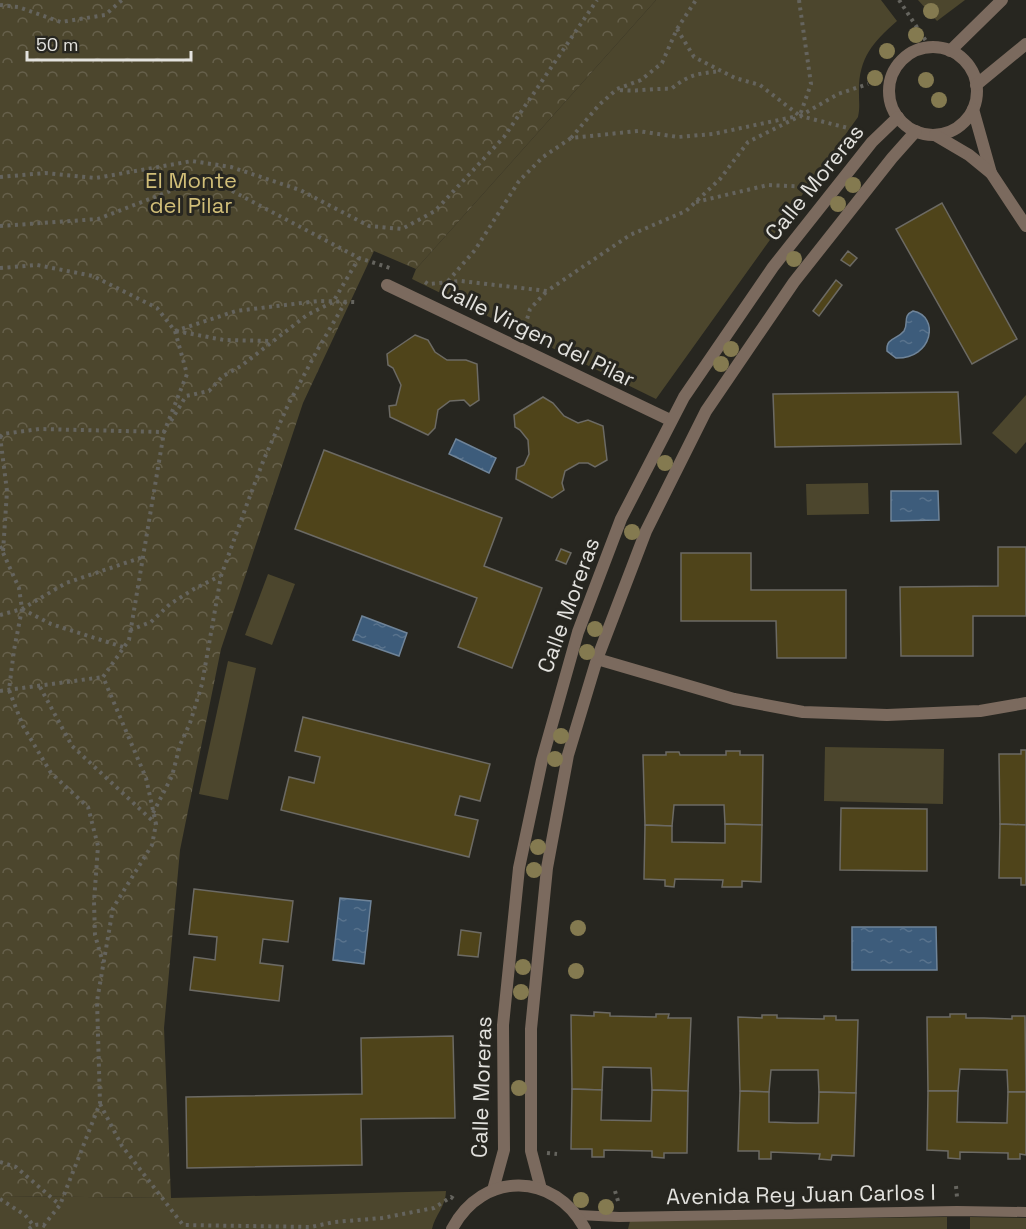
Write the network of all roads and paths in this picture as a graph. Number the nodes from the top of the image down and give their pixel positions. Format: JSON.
{"nodes":[{"id":1,"x":122,"y":0,"type":"edge"},
{"id":2,"x":597,"y":0,"type":"edge"},
{"id":3,"x":696,"y":0,"type":"edge"},
{"id":4,"x":799,"y":0,"type":"edge"},
{"id":5,"x":899,"y":0,"type":"edge"},
{"id":6,"x":1002,"y":0,"type":"edge"},
{"id":7,"x":0,"y":5,"type":"edge"},
{"id":8,"x":677,"y":29,"type":"junction"},
{"id":9,"x":1026,"y":44,"type":"edge"},
{"id":10,"x":930,"y":47,"type":"junction"},
{"id":11,"x":950,"y":51,"type":"junction"},
{"id":12,"x":721,"y":71,"type":"junction"},
{"id":13,"x":868,"y":84,"type":"dead end"},
{"id":14,"x":976,"y":85,"type":"junction"},
{"id":15,"x":617,"y":89,"type":"junction"},
{"id":16,"x":973,"y":109,"type":"junction"},
{"id":17,"x":800,"y":116,"type":"junction"},
{"id":18,"x":897,"y":117,"type":"junction"},
{"id":19,"x":856,"y":129,"type":"dead end"},
{"id":20,"x":916,"y":131,"type":"junction"},
{"id":21,"x":934,"y":134,"type":"junction"},
{"id":22,"x":571,"y":138,"type":"junction"},
{"id":23,"x":991,"y":173,"type":"junction"},
{"id":24,"x":0,"y":177,"type":"edge"},
{"id":25,"x":811,"y":187,"type":"dead end"},
{"id":26,"x":695,"y":202,"type":"junction"},
{"id":27,"x":0,"y":226,"type":"edge"},
{"id":28,"x":1026,"y":226,"type":"edge"},
{"id":29,"x":359,"y":258,"type":"junction"},
{"id":30,"x":0,"y":268,"type":"edge"},
{"id":31,"x":391,"y":268,"type":"dead end"},
{"id":32,"x":419,"y":280,"type":"dead end"},
{"id":33,"x":448,"y":282,"type":"junction"},
{"id":34,"x":387,"y":285,"type":"dead end"},
{"id":35,"x":547,"y":291,"type":"junction"},
{"id":36,"x":346,"y":301,"type":"junction"},
{"id":37,"x":333,"y":302,"type":"junction"},
{"id":38,"x":355,"y":302,"type":"dead end"},
{"id":39,"x":175,"y":331,"type":"junction"},
{"id":40,"x":522,"y":336,"type":"dead end"},
{"id":41,"x":273,"y":341,"type":"junction"},
{"id":42,"x":670,"y":420,"type":"junction"},
{"id":43,"x":164,"y":432,"type":"junction"},
{"id":44,"x":0,"y":436,"type":"edge"},
{"id":45,"x":0,"y":546,"type":"edge"},
{"id":46,"x":3,"y":553,"type":"junction"},
{"id":47,"x":143,"y":557,"type":"junction"},
{"id":48,"x":221,"y":576,"type":"junction"},
{"id":49,"x":22,"y":609,"type":"junction"},
{"id":50,"x":0,"y":615,"type":"edge"},
{"id":51,"x":130,"y":630,"type":"junction"},
{"id":52,"x":123,"y":647,"type":"junction"},
{"id":53,"x":597,"y":659,"type":"junction"},
{"id":54,"x":103,"y":677,"type":"junction"},
{"id":55,"x":40,"y":687,"type":"junction"},
{"id":56,"x":9,"y":690,"type":"junction"},
{"id":57,"x":0,"y":691,"type":"edge"},
{"id":58,"x":1026,"y":703,"type":"edge"},
{"id":59,"x":153,"y":813,"type":"junction"},
{"id":60,"x":156,"y":824,"type":"junction"},
{"id":61,"x":103,"y":965,"type":"junction"},
{"id":62,"x":100,"y":1104,"type":"junction"},
{"id":63,"x":0,"y":1162,"type":"edge"},
{"id":64,"x":541,"y":1189,"type":"junction"},
{"id":65,"x":493,"y":1190,"type":"junction"},
{"id":66,"x":615,"y":1191,"type":"dead end"},
{"id":67,"x":0,"y":1199,"type":"edge"},
{"id":68,"x":458,"y":1202,"type":"dead end"},
{"id":69,"x":60,"y":1205,"type":"junction"},
{"id":70,"x":619,"y":1205,"type":"dead end"},
{"id":71,"x":1026,"y":1212,"type":"edge"},
{"id":72,"x":578,"y":1215,"type":"junction"},
{"id":73,"x":44,"y":1225,"type":"junction"},
{"id":74,"x":31,"y":1227,"type":"edge"},
{"id":75,"x":183,"y":1227,"type":"edge"},
{"id":76,"x":49,"y":1229,"type":"edge"},
{"id":77,"x":452,"y":1229,"type":"edge"},
{"id":78,"x":585,"y":1229,"type":"edge"}],
"edges":[{"from":1,"to":7,"type":"path"},
{"from":2,"to":24,"type":"path"},
{"from":3,"to":8,"type":"path"},
{"from":4,"to":17,"type":"path"},
{"from":5,"to":10,"type":"path"},
{"from":6,"to":11,"type":"street"},
{"from":8,"to":12,"type":"path"},
{"from":8,"to":15,"type":"path"},
{"from":9,"to":14,"type":"street"},
{"from":10,"to":11,"type":"street"},
{"from":10,"to":18,"type":"street"},
{"from":11,"to":14,"type":"street"},
{"from":12,"to":15,"type":"path"},
{"from":12,"to":17,"type":"path"},
{"from":13,"to":17,"type":"path"},
{"from":14,"to":16,"type":"street"},
{"from":15,"to":22,"type":"path"},
{"from":16,"to":21,"type":"street"},
{"from":16,"to":23,"type":"street"},
{"from":17,"to":19,"type":"path"},
{"from":17,"to":22,"type":"path"},
{"from":17,"to":26,"type":"path"},
{"from":18,"to":20,"type":"street"},
{"from":18,"to":42,"type":"street","name":"Calle Moreras"},
{"from":20,"to":21,"type":"street"},
{"from":20,"to":53,"type":"street","name":"Calle Moreras"},
{"from":21,"to":23,"type":"street"},
{"from":22,"to":33,"type":"path"},
{"from":23,"to":28,"type":"street"},
{"from":25,"to":26,"type":"path"},
{"from":26,"to":35,"type":"path"},
{"from":27,"to":29,"type":"path"},
{"from":29,"to":31,"type":"path"},
{"from":29,"to":37,"type":"path"},
{"from":30,"to":39,"type":"path"},
{"from":32,"to":33,"type":"path"},
{"from":33,"to":35,"type":"path"},
{"from":34,"to":42,"type":"street","name":"Calle Virgen del Pilar"},
{"from":35,"to":40,"type":"path"},
{"from":36,"to":37,"type":"path"},
{"from":36,"to":38,"type":"path"},
{"from":36,"to":48,"type":"path"},
{"from":37,"to":39,"type":"path"},
{"from":37,"to":41,"type":"path"},
{"from":39,"to":41,"type":"path"},
{"from":39,"to":43,"type":"path"},
{"from":41,"to":43,"type":"path"},
{"from":42,"to":65,"type":"street","name":"Calle Moreras"},
{"from":43,"to":44,"type":"path"},
{"from":43,"to":47,"type":"path"},
{"from":44,"to":46,"type":"path"},
{"from":45,"to":46,"type":"path"},
{"from":46,"to":49,"type":"path"},
{"from":47,"to":49,"type":"path"},
{"from":47,"to":51,"type":"path"},
{"from":48,"to":51,"type":"path"},
{"from":48,"to":59,"type":"path"},
{"from":49,"to":50,"type":"path"},
{"from":49,"to":52,"type":"path"},
{"from":49,"to":56,"type":"path"},
{"from":51,"to":52,"type":"path"},
{"from":52,"to":54,"type":"path"},
{"from":53,"to":58,"type":"street"},
{"from":53,"to":64,"type":"street","name":"Calle Moreras"},
{"from":54,"to":55,"type":"path"},
{"from":54,"to":59,"type":"path"},
{"from":55,"to":56,"type":"path"},
{"from":55,"to":60,"type":"path"},
{"from":56,"to":57,"type":"path"},
{"from":56,"to":61,"type":"path"},
{"from":59,"to":60,"type":"path"},
{"from":60,"to":61,"type":"path"},
{"from":61,"to":62,"type":"path"},
{"from":62,"to":69,"type":"path"},
{"from":62,"to":75,"type":"path"},
{"from":63,"to":69,"type":"path"},
{"from":64,"to":65,"type":"street"},
{"from":64,"to":72,"type":"street"},
{"from":65,"to":77,"type":"street"},
{"from":66,"to":70,"type":"path"},
{"from":67,"to":74,"type":"path"},
{"from":68,"to":75,"type":"path"},
{"from":69,"to":73,"type":"path"},
{"from":71,"to":72,"type":"lane","name":"Avenida Rey Juan Carlos I"},
{"from":72,"to":78,"type":"street"},
{"from":73,"to":74,"type":"path"},
{"from":73,"to":76,"type":"path"}]}
